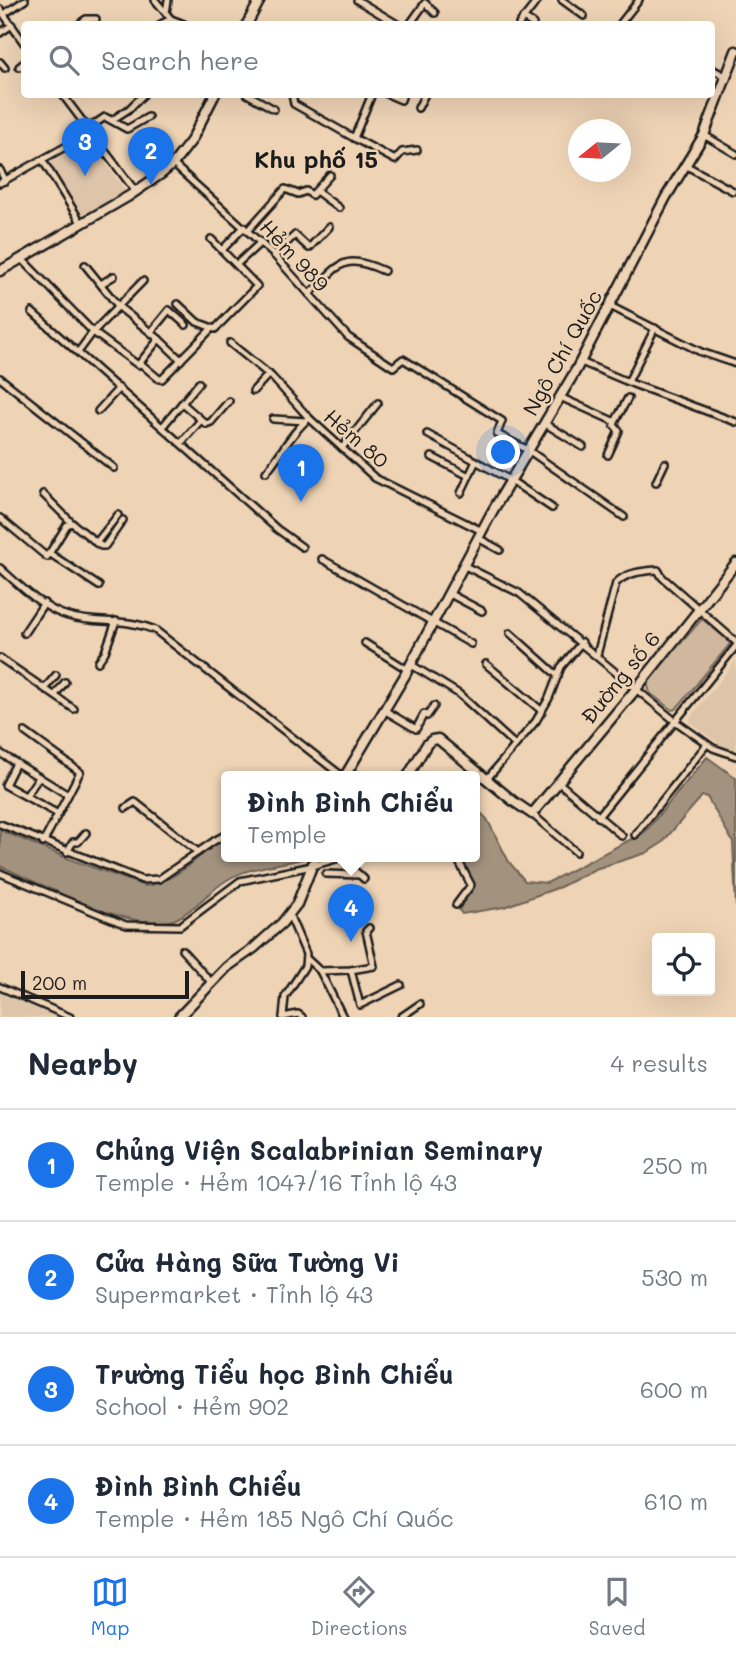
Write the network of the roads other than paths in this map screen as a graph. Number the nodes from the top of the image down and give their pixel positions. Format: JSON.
{"nodes":[{"id":1,"x":24,"y":0,"type":"edge"},
{"id":2,"x":155,"y":0,"type":"edge"},
{"id":3,"x":168,"y":0,"type":"edge"},
{"id":4,"x":260,"y":0,"type":"edge"},
{"id":5,"x":357,"y":0,"type":"edge"},
{"id":6,"x":538,"y":0,"type":"edge"},
{"id":7,"x":562,"y":0,"type":"edge"},
{"id":8,"x":639,"y":0,"type":"edge"},
{"id":9,"x":2,"y":11,"type":"edge"},
{"id":10,"x":166,"y":13,"type":"junction"},
{"id":11,"x":435,"y":13,"type":"dead end"},
{"id":12,"x":584,"y":16,"type":"dead end"},
{"id":13,"x":523,"y":18,"type":"junction"},
{"id":14,"x":96,"y":19,"type":"dead end"},
{"id":15,"x":171,"y":19,"type":"junction"},
{"id":16,"x":92,"y":21,"type":"edge"},
{"id":17,"x":167,"y":21,"type":"edge"},
{"id":18,"x":176,"y":21,"type":"edge"},
{"id":19,"x":249,"y":21,"type":"edge"},
{"id":20,"x":392,"y":21,"type":"edge"},
{"id":21,"x":412,"y":21,"type":"edge"},
{"id":22,"x":521,"y":21,"type":"edge"},
{"id":23,"x":528,"y":21,"type":"edge"},
{"id":24,"x":623,"y":21,"type":"edge"},
{"id":25,"x":12,"y":25,"type":"junction"},
{"id":26,"x":0,"y":33,"type":"edge"},
{"id":27,"x":21,"y":38,"type":"edge"},
{"id":28,"x":736,"y":51,"type":"edge"},
{"id":29,"x":0,"y":61,"type":"edge"},
{"id":30,"x":5,"y":68,"type":"dead end"},
{"id":31,"x":715,"y":71,"type":"edge"},
{"id":32,"x":727,"y":77,"type":"junction"},
{"id":33,"x":65,"y":98,"type":"edge"},
{"id":34,"x":140,"y":98,"type":"edge"},
{"id":35,"x":213,"y":98,"type":"edge"},
{"id":36,"x":254,"y":98,"type":"edge"},
{"id":37,"x":293,"y":98,"type":"edge"},
{"id":38,"x":370,"y":98,"type":"edge"},
{"id":39,"x":423,"y":98,"type":"edge"},
{"id":40,"x":418,"y":108,"type":"dead end"},
{"id":41,"x":274,"y":109,"type":"dead end"},
{"id":42,"x":148,"y":117,"type":"dead end"},
{"id":43,"x":113,"y":120,"type":"junction"},
{"id":44,"x":89,"y":131,"type":"junction"},
{"id":45,"x":704,"y":135,"type":"junction"},
{"id":46,"x":354,"y":138,"type":"junction"},
{"id":47,"x":417,"y":150,"type":"dead end"},
{"id":48,"x":736,"y":154,"type":"edge"},
{"id":49,"x":43,"y":161,"type":"junction"},
{"id":50,"x":173,"y":164,"type":"junction"},
{"id":51,"x":685,"y":165,"type":"junction"},
{"id":52,"x":0,"y":170,"type":"edge"},
{"id":53,"x":330,"y":175,"type":"dead end"},
{"id":54,"x":2,"y":182,"type":"edge"},
{"id":55,"x":316,"y":191,"type":"junction"},
{"id":56,"x":733,"y":191,"type":"dead end"},
{"id":57,"x":136,"y":192,"type":"junction"},
{"id":58,"x":339,"y":208,"type":"dead end"},
{"id":59,"x":83,"y":225,"type":"junction"},
{"id":60,"x":330,"y":227,"type":"dead end"},
{"id":61,"x":246,"y":228,"type":"junction"},
{"id":62,"x":211,"y":239,"type":"dead end"},
{"id":63,"x":261,"y":242,"type":"junction"},
{"id":64,"x":222,"y":250,"type":"junction"},
{"id":65,"x":274,"y":255,"type":"junction"},
{"id":66,"x":22,"y":259,"type":"junction"},
{"id":67,"x":237,"y":264,"type":"junction"},
{"id":68,"x":85,"y":265,"type":"dead end"},
{"id":69,"x":0,"y":271,"type":"edge"},
{"id":70,"x":384,"y":271,"type":"dead end"},
{"id":71,"x":114,"y":276,"type":"dead end"},
{"id":72,"x":143,"y":281,"type":"dead end"},
{"id":73,"x":101,"y":284,"type":"junction"},
{"id":74,"x":309,"y":295,"type":"junction"},
{"id":75,"x":178,"y":304,"type":"dead end"},
{"id":76,"x":610,"y":306,"type":"junction"},
{"id":77,"x":119,"y":307,"type":"junction"},
{"id":78,"x":32,"y":312,"type":"dead end"},
{"id":79,"x":186,"y":325,"type":"dead end"},
{"id":80,"x":212,"y":328,"type":"junction"},
{"id":81,"x":656,"y":328,"type":"junction"},
{"id":82,"x":93,"y":332,"type":"junction"},
{"id":83,"x":151,"y":332,"type":"junction"},
{"id":84,"x":159,"y":339,"type":"junction"},
{"id":85,"x":230,"y":343,"type":"dead end"},
{"id":86,"x":79,"y":351,"type":"junction"},
{"id":87,"x":181,"y":360,"type":"junction"},
{"id":88,"x":580,"y":362,"type":"junction"},
{"id":89,"x":140,"y":363,"type":"junction"},
{"id":90,"x":736,"y":364,"type":"edge"},
{"id":91,"x":269,"y":374,"type":"junction"},
{"id":92,"x":0,"y":378,"type":"edge"},
{"id":93,"x":628,"y":382,"type":"junction"},
{"id":94,"x":199,"y":383,"type":"dead end"},
{"id":95,"x":120,"y":388,"type":"junction"},
{"id":96,"x":253,"y":391,"type":"dead end"},
{"id":97,"x":560,"y":397,"type":"junction"},
{"id":98,"x":628,"y":398,"type":"dead end"},
{"id":99,"x":229,"y":401,"type":"dead end"},
{"id":100,"x":182,"y":403,"type":"junction"},
{"id":101,"x":378,"y":403,"type":"dead end"},
{"id":102,"x":98,"y":411,"type":"dead end"},
{"id":103,"x":273,"y":419,"type":"dead end"},
{"id":104,"x":307,"y":420,"type":"junction"},
{"id":105,"x":616,"y":420,"type":"junction"},
{"id":106,"x":201,"y":421,"type":"junction"},
{"id":107,"x":736,"y":422,"type":"edge"},
{"id":108,"x":544,"y":423,"type":"junction"},
{"id":109,"x":163,"y":426,"type":"junction"},
{"id":110,"x":426,"y":434,"type":"dead end"},
{"id":111,"x":181,"y":443,"type":"junction"},
{"id":112,"x":583,"y":447,"type":"dead end"},
{"id":113,"x":342,"y":448,"type":"junction"},
{"id":114,"x":284,"y":449,"type":"junction"},
{"id":115,"x":528,"y":450,"type":"junction"},
{"id":116,"x":608,"y":455,"type":"dead end"},
{"id":117,"x":292,"y":457,"type":"dead end"},
{"id":118,"x":432,"y":457,"type":"dead end"},
{"id":119,"x":476,"y":461,"type":"junction"},
{"id":120,"x":665,"y":463,"type":"dead end"},
{"id":121,"x":114,"y":468,"type":"dead end"},
{"id":122,"x":266,"y":471,"type":"dead end"},
{"id":123,"x":469,"y":476,"type":"junction"},
{"id":124,"x":510,"y":480,"type":"junction"},
{"id":125,"x":656,"y":482,"type":"dead end"},
{"id":126,"x":461,"y":493,"type":"dead end"},
{"id":127,"x":43,"y":494,"type":"dead end"},
{"id":128,"x":552,"y":508,"type":"dead end"},
{"id":129,"x":118,"y":514,"type":"dead end"},
{"id":130,"x":0,"y":517,"type":"edge"},
{"id":131,"x":624,"y":517,"type":"dead end"},
{"id":132,"x":122,"y":520,"type":"dead end"},
{"id":133,"x":72,"y":523,"type":"junction"},
{"id":134,"x":480,"y":534,"type":"junction"},
{"id":135,"x":96,"y":543,"type":"junction"},
{"id":136,"x":302,"y":547,"type":"dead end"},
{"id":137,"x":500,"y":550,"type":"dead end"},
{"id":138,"x":49,"y":553,"type":"junction"},
{"id":139,"x":322,"y":559,"type":"dead end"},
{"id":140,"x":736,"y":563,"type":"edge"},
{"id":141,"x":463,"y":565,"type":"junction"},
{"id":142,"x":0,"y":568,"type":"edge"},
{"id":143,"x":99,"y":586,"type":"dead end"},
{"id":144,"x":449,"y":593,"type":"junction"},
{"id":145,"x":44,"y":603,"type":"junction"},
{"id":146,"x":698,"y":610,"type":"junction"},
{"id":147,"x":482,"y":611,"type":"dead end"},
{"id":148,"x":117,"y":621,"type":"junction"},
{"id":149,"x":433,"y":622,"type":"junction"},
{"id":150,"x":24,"y":633,"type":"dead end"},
{"id":151,"x":510,"y":633,"type":"dead end"},
{"id":152,"x":582,"y":642,"type":"junction"},
{"id":153,"x":365,"y":643,"type":"dead end"},
{"id":154,"x":471,"y":644,"type":"dead end"},
{"id":155,"x":736,"y":644,"type":"edge"},
{"id":156,"x":597,"y":655,"type":"junction"},
{"id":157,"x":0,"y":657,"type":"edge"},
{"id":158,"x":98,"y":662,"type":"dead end"},
{"id":159,"x":486,"y":664,"type":"dead end"},
{"id":160,"x":409,"y":667,"type":"junction"},
{"id":161,"x":55,"y":675,"type":"dead end"},
{"id":162,"x":558,"y":676,"type":"junction"},
{"id":163,"x":65,"y":682,"type":"dead end"},
{"id":164,"x":45,"y":688,"type":"junction"},
{"id":165,"x":636,"y":689,"type":"junction"},
{"id":166,"x":55,"y":695,"type":"junction"},
{"id":167,"x":434,"y":706,"type":"dead end"},
{"id":168,"x":74,"y":709,"type":"dead end"},
{"id":169,"x":384,"y":710,"type":"junction"},
{"id":170,"x":542,"y":711,"type":"junction"},
{"id":171,"x":675,"y":721,"type":"junction"},
{"id":172,"x":25,"y":732,"type":"dead end"},
{"id":173,"x":515,"y":745,"type":"junction"},
{"id":174,"x":710,"y":746,"type":"junction"},
{"id":175,"x":0,"y":753,"type":"edge"},
{"id":176,"x":736,"y":756,"type":"edge"},
{"id":177,"x":16,"y":763,"type":"junction"},
{"id":178,"x":338,"y":771,"type":"edge"},
{"id":179,"x":347,"y":771,"type":"edge"},
{"id":180,"x":411,"y":771,"type":"edge"},
{"id":181,"x":477,"y":771,"type":"edge"},
{"id":182,"x":480,"y":773,"type":"edge"},
{"id":183,"x":38,"y":777,"type":"junction"},
{"id":184,"x":487,"y":779,"type":"junction"},
{"id":185,"x":558,"y":782,"type":"junction"},
{"id":186,"x":68,"y":795,"type":"junction"},
{"id":187,"x":26,"y":796,"type":"junction"},
{"id":188,"x":126,"y":808,"type":"dead end"},
{"id":189,"x":58,"y":814,"type":"junction"},
{"id":190,"x":533,"y":814,"type":"junction"},
{"id":191,"x":598,"y":817,"type":"junction"},
{"id":192,"x":0,"y":824,"type":"edge"},
{"id":193,"x":86,"y":833,"type":"dead end"},
{"id":194,"x":635,"y":835,"type":"dead end"},
{"id":195,"x":622,"y":836,"type":"dead end"},
{"id":196,"x":221,"y":838,"type":"edge"},
{"id":197,"x":43,"y":843,"type":"junction"},
{"id":198,"x":67,"y":852,"type":"junction"},
{"id":199,"x":198,"y":852,"type":"junction"},
{"id":200,"x":576,"y":852,"type":"dead end"},
{"id":201,"x":310,"y":862,"type":"edge"},
{"id":202,"x":314,"y":862,"type":"edge"},
{"id":203,"x":348,"y":862,"type":"edge"},
{"id":204,"x":459,"y":862,"type":"edge"},
{"id":205,"x":0,"y":873,"type":"edge"},
{"id":206,"x":326,"y":874,"type":"dead end"},
{"id":207,"x":456,"y":905,"type":"dead end"},
{"id":208,"x":289,"y":914,"type":"junction"},
{"id":209,"x":369,"y":928,"type":"dead end"},
{"id":210,"x":183,"y":950,"type":"dead end"},
{"id":211,"x":306,"y":958,"type":"junction"},
{"id":212,"x":320,"y":971,"type":"junction"},
{"id":213,"x":351,"y":971,"type":"junction"},
{"id":214,"x":211,"y":982,"type":"junction"},
{"id":215,"x":401,"y":985,"type":"dead end"},
{"id":216,"x":0,"y":989,"type":"edge"},
{"id":217,"x":419,"y":1004,"type":"dead end"},
{"id":218,"x":71,"y":1017,"type":"edge"},
{"id":219,"x":180,"y":1017,"type":"edge"},
{"id":220,"x":283,"y":1017,"type":"edge"},
{"id":221,"x":302,"y":1017,"type":"edge"},
{"id":222,"x":343,"y":1017,"type":"edge"},
{"id":223,"x":401,"y":1017,"type":"edge"}],
"edges":[{"from":1,"to":9,"type":"street"},
{"from":2,"to":10,"type":"street"},
{"from":3,"to":10,"type":"street"},
{"from":4,"to":19,"type":"main road"},
{"from":5,"to":20,"type":"street"},
{"from":6,"to":13,"type":"street"},
{"from":7,"to":12,"type":"street"},
{"from":8,"to":24,"type":"street"},
{"from":9,"to":25,"type":"street"},
{"from":10,"to":15,"type":"street"},
{"from":11,"to":21,"type":"street"},
{"from":13,"to":22,"type":"street"},
{"from":13,"to":23,"type":"street"},
{"from":14,"to":16,"type":"street"},
{"from":15,"to":17,"type":"street"},
{"from":15,"to":18,"type":"street"},
{"from":25,"to":26,"type":"street"},
{"from":25,"to":27,"type":"street"},
{"from":28,"to":32,"type":"main road","name":"Ngô Chí Quốc"},
{"from":29,"to":30,"type":"street"},
{"from":31,"to":32,"type":"street"},
{"from":32,"to":45,"type":"main road","name":"Ngô Chí Quốc"},
{"from":33,"to":44,"type":"street"},
{"from":34,"to":43,"type":"street"},
{"from":35,"to":50,"type":"main road"},
{"from":36,"to":41,"type":"street"},
{"from":37,"to":46,"type":"street"},
{"from":38,"to":46,"type":"street"},
{"from":39,"to":40,"type":"street"},
{"from":42,"to":43,"type":"street"},
{"from":43,"to":44,"type":"street"},
{"from":44,"to":49,"type":"street"},
{"from":44,"to":57,"type":"street"},
{"from":45,"to":48,"type":"street"},
{"from":45,"to":51,"type":"main road","name":"Ngô Chí Quốc"},
{"from":46,"to":47,"type":"street"},
{"from":49,"to":54,"type":"street"},
{"from":49,"to":59,"type":"street"},
{"from":50,"to":57,"type":"main road"},
{"from":50,"to":61,"type":"street","name":"Hẻm 989"},
{"from":51,"to":56,"type":"street"},
{"from":51,"to":76,"type":"main road","name":"Ngô Chí Quốc"},
{"from":52,"to":54,"type":"street"},
{"from":53,"to":55,"type":"street"},
{"from":55,"to":58,"type":"street"},
{"from":55,"to":61,"type":"street"},
{"from":57,"to":59,"type":"main road"},
{"from":59,"to":66,"type":"main road"},
{"from":60,"to":65,"type":"street"},
{"from":61,"to":63,"type":"street","name":"Hẻm 989"},
{"from":61,"to":64,"type":"street"},
{"from":62,"to":64,"type":"street"},
{"from":63,"to":65,"type":"street","name":"Hẻm 989"},
{"from":63,"to":67,"type":"street"},
{"from":64,"to":67,"type":"street"},
{"from":65,"to":74,"type":"street","name":"Hẻm 989"},
{"from":66,"to":69,"type":"main road"},
{"from":66,"to":82,"type":"street"},
{"from":67,"to":80,"type":"street"},
{"from":68,"to":73,"type":"street"},
{"from":70,"to":74,"type":"street"},
{"from":71,"to":73,"type":"street"},
{"from":72,"to":77,"type":"street"},
{"from":73,"to":77,"type":"street"},
{"from":74,"to":115,"type":"street","name":"Hẻm 989"},
{"from":75,"to":80,"type":"street"},
{"from":76,"to":81,"type":"street"},
{"from":76,"to":88,"type":"main road","name":"Ngô Chí Quốc"},
{"from":77,"to":82,"type":"street"},
{"from":77,"to":83,"type":"street"},
{"from":78,"to":86,"type":"street"},
{"from":79,"to":83,"type":"street"},
{"from":80,"to":87,"type":"street"},
{"from":81,"to":90,"type":"street"},
{"from":81,"to":93,"type":"street"},
{"from":82,"to":86,"type":"street"},
{"from":82,"to":89,"type":"street"},
{"from":83,"to":84,"type":"street"},
{"from":84,"to":87,"type":"street"},
{"from":84,"to":89,"type":"street"},
{"from":85,"to":91,"type":"street","name":"Hẻm 80"},
{"from":86,"to":95,"type":"street"},
{"from":87,"to":89,"type":"street"},
{"from":88,"to":93,"type":"street"},
{"from":88,"to":97,"type":"main road","name":"Ngô Chí Quốc"},
{"from":91,"to":96,"type":"street"},
{"from":91,"to":104,"type":"street","name":"Hẻm 80"},
{"from":92,"to":121,"type":"street"},
{"from":93,"to":107,"type":"street"},
{"from":94,"to":100,"type":"street"},
{"from":95,"to":102,"type":"street"},
{"from":95,"to":109,"type":"street"},
{"from":97,"to":105,"type":"street"},
{"from":97,"to":108,"type":"main road","name":"Ngô Chí Quốc"},
{"from":98,"to":105,"type":"street"},
{"from":99,"to":106,"type":"street"},
{"from":100,"to":106,"type":"street"},
{"from":100,"to":109,"type":"street"},
{"from":101,"to":113,"type":"street"},
{"from":103,"to":104,"type":"street"},
{"from":104,"to":113,"type":"street","name":"Hẻm 80"},
{"from":104,"to":114,"type":"street"},
{"from":105,"to":116,"type":"street"},
{"from":106,"to":111,"type":"street"},
{"from":108,"to":112,"type":"street"},
{"from":108,"to":115,"type":"main road","name":"Ngô Chí Quốc"},
{"from":109,"to":111,"type":"street"},
{"from":110,"to":119,"type":"street"},
{"from":111,"to":136,"type":"street"},
{"from":113,"to":134,"type":"street","name":"Hẻm 80"},
{"from":114,"to":117,"type":"street"},
{"from":114,"to":122,"type":"street"},
{"from":115,"to":124,"type":"main road","name":"Ngô Chí Quốc"},
{"from":115,"to":131,"type":"street"},
{"from":118,"to":123,"type":"street"},
{"from":119,"to":123,"type":"street"},
{"from":119,"to":124,"type":"street"},
{"from":120,"to":125,"type":"street"},
{"from":123,"to":126,"type":"street"},
{"from":124,"to":128,"type":"street"},
{"from":124,"to":134,"type":"main road","name":"Ngô Chí Quốc"},
{"from":127,"to":133,"type":"street"},
{"from":129,"to":135,"type":"street"},
{"from":130,"to":138,"type":"street"},
{"from":132,"to":135,"type":"street"},
{"from":133,"to":135,"type":"street"},
{"from":133,"to":138,"type":"street"},
{"from":134,"to":137,"type":"street","name":"Hẻm 80"},
{"from":134,"to":141,"type":"main road","name":"Ngô Chí Quốc"},
{"from":138,"to":143,"type":"street"},
{"from":139,"to":149,"type":"street"},
{"from":140,"to":146,"type":"main road","name":"Đường số 6"},
{"from":141,"to":144,"type":"main road","name":"Ngô Chí Quốc"},
{"from":141,"to":152,"type":"street"},
{"from":142,"to":145,"type":"street"},
{"from":144,"to":147,"type":"street"},
{"from":144,"to":149,"type":"main road","name":"Ngô Chí Quốc"},
{"from":145,"to":148,"type":"street"},
{"from":145,"to":150,"type":"street"},
{"from":146,"to":155,"type":"street"},
{"from":146,"to":156,"type":"street"},
{"from":146,"to":165,"type":"main road","name":"Đường số 6"},
{"from":148,"to":158,"type":"street"},
{"from":148,"to":178,"type":"street"},
{"from":149,"to":154,"type":"street"},
{"from":149,"to":160,"type":"main road","name":"Ngô Chí Quốc"},
{"from":151,"to":162,"type":"street"},
{"from":152,"to":156,"type":"street"},
{"from":152,"to":162,"type":"street"},
{"from":153,"to":160,"type":"street"},
{"from":155,"to":171,"type":"street"},
{"from":156,"to":165,"type":"street"},
{"from":157,"to":164,"type":"street"},
{"from":159,"to":170,"type":"street"},
{"from":160,"to":169,"type":"main road","name":"Ngô Chí Quốc"},
{"from":160,"to":173,"type":"street"},
{"from":161,"to":164,"type":"street"},
{"from":162,"to":170,"type":"street"},
{"from":163,"to":166,"type":"street"},
{"from":164,"to":166,"type":"street"},
{"from":165,"to":171,"type":"street"},
{"from":165,"to":185,"type":"main road","name":"Đường số 6"},
{"from":166,"to":168,"type":"street"},
{"from":167,"to":169,"type":"street"},
{"from":169,"to":179,"type":"main road","name":"Ngô Chí Quốc"},
{"from":170,"to":173,"type":"street"},
{"from":171,"to":174,"type":"street"},
{"from":171,"to":191,"type":"street"},
{"from":172,"to":186,"type":"street"},
{"from":173,"to":184,"type":"street"},
{"from":174,"to":176,"type":"street"},
{"from":174,"to":194,"type":"street"},
{"from":175,"to":177,"type":"street"},
{"from":177,"to":183,"type":"street"},
{"from":177,"to":187,"type":"street"},
{"from":180,"to":181,"type":"main road"},
{"from":182,"to":184,"type":"main road"},
{"from":183,"to":186,"type":"street"},
{"from":183,"to":187,"type":"street"},
{"from":184,"to":190,"type":"main road"},
{"from":185,"to":190,"type":"main road","name":"Đường số 6"},
{"from":185,"to":191,"type":"street"},
{"from":186,"to":189,"type":"street"},
{"from":187,"to":189,"type":"street"},
{"from":188,"to":199,"type":"street"},
{"from":189,"to":197,"type":"street"},
{"from":190,"to":200,"type":"street"},
{"from":191,"to":195,"type":"street"},
{"from":192,"to":197,"type":"street"},
{"from":193,"to":198,"type":"street"},
{"from":196,"to":199,"type":"street"},
{"from":197,"to":198,"type":"street"},
{"from":198,"to":199,"type":"street"},
{"from":201,"to":205,"type":"street"},
{"from":202,"to":208,"type":"main road"},
{"from":203,"to":206,"type":"street"},
{"from":204,"to":207,"type":"street"},
{"from":208,"to":211,"type":"street"},
{"from":208,"to":214,"type":"main road"},
{"from":209,"to":213,"type":"street"},
{"from":210,"to":214,"type":"street"},
{"from":211,"to":212,"type":"street"},
{"from":211,"to":220,"type":"street"},
{"from":212,"to":213,"type":"street"},
{"from":212,"to":222,"type":"street"},
{"from":213,"to":215,"type":"street"},
{"from":214,"to":219,"type":"main road"},
{"from":216,"to":218,"type":"street"},
{"from":217,"to":223,"type":"street"},
{"from":220,"to":221,"type":"street"}]}
